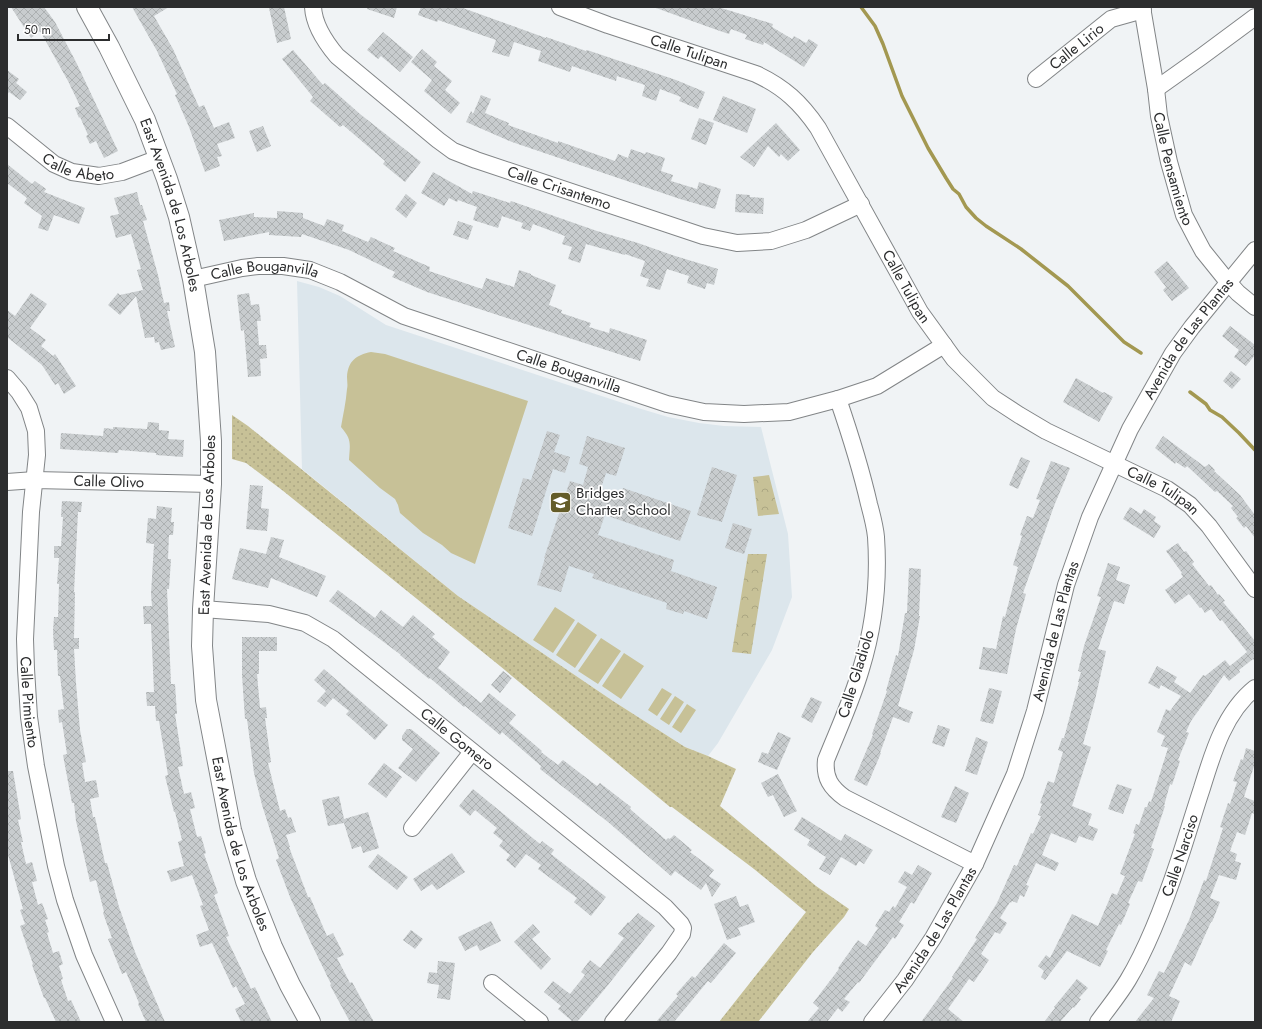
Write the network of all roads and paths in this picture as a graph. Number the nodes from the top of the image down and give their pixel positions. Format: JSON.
{"nodes":[{"id":1,"x":87,"y":7,"type":"edge"},
{"id":2,"x":313,"y":7,"type":"edge"},
{"id":3,"x":567,"y":8,"type":"edge"},
{"id":4,"x":1142,"y":9,"type":"edge"},
{"id":5,"x":1255,"y":17,"type":"edge"},
{"id":6,"x":1036,"y":79,"type":"dead end"},
{"id":7,"x":1156,"y":89,"type":"junction"},
{"id":8,"x":7,"y":126,"type":"edge"},
{"id":9,"x":159,"y":158,"type":"junction"},
{"id":10,"x":861,"y":204,"type":"junction"},
{"id":11,"x":1255,"y":250,"type":"edge"},
{"id":12,"x":193,"y":279,"type":"junction"},
{"id":13,"x":1228,"y":282,"type":"junction"},
{"id":14,"x":1255,"y":307,"type":"edge"},
{"id":15,"x":944,"y":345,"type":"junction"},
{"id":16,"x":7,"y":378,"type":"edge"},
{"id":17,"x":838,"y":399,"type":"junction"},
{"id":18,"x":1113,"y":463,"type":"junction"},
{"id":19,"x":35,"y":480,"type":"junction"},
{"id":20,"x":7,"y":482,"type":"edge"},
{"id":21,"x":211,"y":484,"type":"junction"},
{"id":22,"x":1255,"y":589,"type":"edge"},
{"id":23,"x":203,"y":609,"type":"junction"},
{"id":24,"x":1255,"y":688,"type":"edge"},
{"id":25,"x":472,"y":752,"type":"junction"},
{"id":26,"x":412,"y":828,"type":"dead end"},
{"id":27,"x":974,"y":864,"type":"junction"},
{"id":28,"x":492,"y":983,"type":"dead end"},
{"id":29,"x":114,"y":1022,"type":"edge"},
{"id":30,"x":310,"y":1022,"type":"edge"},
{"id":31,"x":540,"y":1022,"type":"edge"},
{"id":32,"x":613,"y":1022,"type":"edge"},
{"id":33,"x":872,"y":1022,"type":"edge"},
{"id":34,"x":1098,"y":1022,"type":"edge"}],
"edges":[{"from":1,"to":9,"type":"main road","name":"East Avenida de Los Arboles"},
{"from":2,"to":10,"type":"street","name":"Calle Crisantemo"},
{"from":3,"to":10,"type":"street","name":"Calle Tulipan"},
{"from":4,"to":6,"type":"street","name":"Calle Lirio"},
{"from":4,"to":7,"type":"street","name":"Calle Pensamiento"},
{"from":5,"to":7,"type":"street"},
{"from":7,"to":13,"type":"street","name":"Calle Pensamiento"},
{"from":8,"to":9,"type":"street","name":"Calle Abeto"},
{"from":9,"to":12,"type":"main road","name":"East Avenida de Los Arboles"},
{"from":10,"to":15,"type":"street","name":"Calle Tulipan"},
{"from":11,"to":13,"type":"street","name":"Avenida de Las Plantas"},
{"from":12,"to":17,"type":"street","name":"Calle Bouganvilla"},
{"from":12,"to":21,"type":"main road","name":"East Avenida de Los Arboles"},
{"from":13,"to":14,"type":"street","name":"Calle Pensamiento"},
{"from":13,"to":18,"type":"street","name":"Avenida de Las Plantas"},
{"from":15,"to":17,"type":"street","name":"Calle Bouganvilla"},
{"from":15,"to":18,"type":"street","name":"Calle Tulipan"},
{"from":16,"to":19,"type":"street","name":"Calle Pimiento"},
{"from":17,"to":27,"type":"street","name":"Calle Gladiolo"},
{"from":18,"to":22,"type":"street","name":"Calle Tulipan"},
{"from":18,"to":27,"type":"street","name":"Avenida de Las Plantas"},
{"from":19,"to":20,"type":"street","name":"Calle Olivo"},
{"from":19,"to":21,"type":"street","name":"Calle Olivo"},
{"from":19,"to":29,"type":"street","name":"Calle Pimiento"},
{"from":21,"to":23,"type":"main road","name":"East Avenida de Los Arboles"},
{"from":23,"to":25,"type":"street","name":"Calle Gomero"},
{"from":23,"to":30,"type":"main road","name":"East Avenida de Los Arboles"},
{"from":24,"to":34,"type":"street","name":"Calle Narciso"},
{"from":25,"to":26,"type":"street"},
{"from":25,"to":32,"type":"street","name":"Calle Gomero"},
{"from":27,"to":33,"type":"street","name":"Avenida de Las Plantas"},
{"from":28,"to":31,"type":"street"}]}
